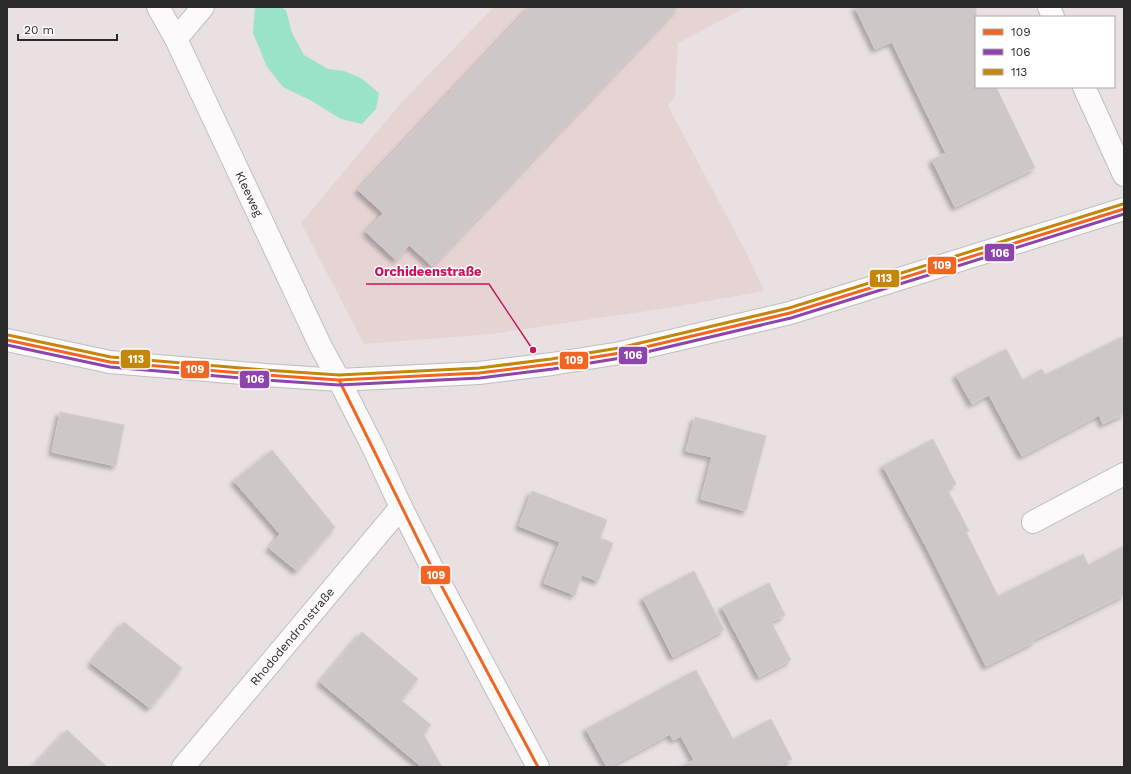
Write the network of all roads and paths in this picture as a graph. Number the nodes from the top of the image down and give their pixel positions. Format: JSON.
{"nodes":[{"id":1,"x":158,"y":7,"type":"edge"},
{"id":2,"x":203,"y":7,"type":"edge"},
{"id":3,"x":176,"y":39,"type":"junction"},
{"id":4,"x":1084,"y":88,"type":"edge"},
{"id":5,"x":1124,"y":175,"type":"edge"},
{"id":6,"x":1124,"y":209,"type":"edge"},
{"id":7,"x":7,"y":340,"type":"edge"},
{"id":8,"x":339,"y":380,"type":"junction"},
{"id":9,"x":1124,"y":474,"type":"edge"},
{"id":10,"x":401,"y":507,"type":"junction"},
{"id":11,"x":1033,"y":522,"type":"dead end"},
{"id":12,"x":183,"y":767,"type":"edge"},
{"id":13,"x":538,"y":767,"type":"edge"}],
"edges":[{"from":1,"to":3,"type":"street","name":"Kleeweg"},
{"from":2,"to":3,"type":"street"},
{"from":3,"to":8,"type":"street","name":"Kleeweg"},
{"from":4,"to":5,"type":"street"},
{"from":6,"to":8,"type":"street"},
{"from":7,"to":8,"type":"street"},
{"from":8,"to":10,"type":"street","name":"Kleeweg"},
{"from":9,"to":11,"type":"street"},
{"from":10,"to":12,"type":"street","name":"Rhododendronstraße"},
{"from":10,"to":13,"type":"street","name":"Kleeweg"}]}
